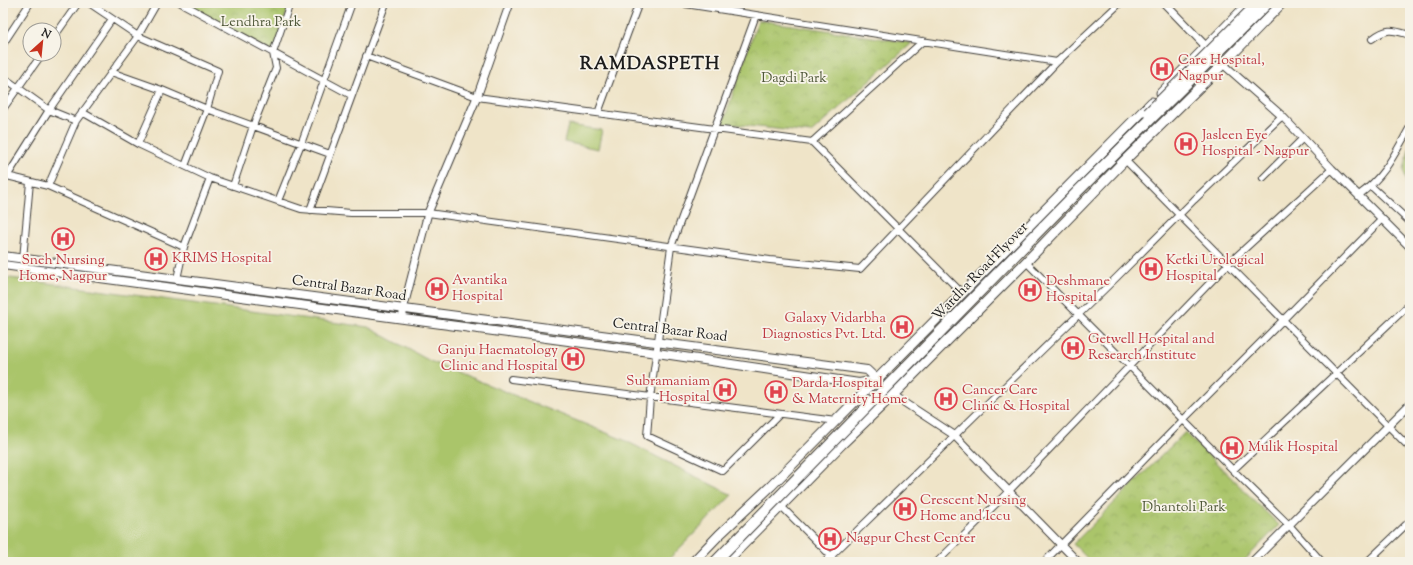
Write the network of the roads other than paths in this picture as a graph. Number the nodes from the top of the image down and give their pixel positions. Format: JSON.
{"nodes":[{"id":1,"x":30,"y":3,"type":"edge"},
{"id":2,"x":78,"y":3,"type":"edge"},
{"id":3,"x":89,"y":3,"type":"edge"},
{"id":4,"x":157,"y":3,"type":"edge"},
{"id":5,"x":181,"y":3,"type":"edge"},
{"id":6,"x":290,"y":3,"type":"edge"},
{"id":7,"x":352,"y":3,"type":"edge"},
{"id":8,"x":386,"y":3,"type":"edge"},
{"id":9,"x":510,"y":3,"type":"edge"},
{"id":10,"x":640,"y":3,"type":"edge"},
{"id":11,"x":679,"y":3,"type":"edge"},
{"id":12,"x":1120,"y":3,"type":"edge"},
{"id":13,"x":1164,"y":3,"type":"edge"},
{"id":14,"x":1249,"y":3,"type":"edge"},
{"id":15,"x":1258,"y":3,"type":"edge"},
{"id":16,"x":1268,"y":3,"type":"edge"},
{"id":17,"x":1282,"y":3,"type":"edge"},
{"id":18,"x":756,"y":15,"type":"junction"},
{"id":19,"x":112,"y":18,"type":"junction"},
{"id":20,"x":62,"y":26,"type":"edge"},
{"id":21,"x":1410,"y":34,"type":"edge"},
{"id":22,"x":138,"y":36,"type":"junction"},
{"id":23,"x":1372,"y":39,"type":"dead end"},
{"id":24,"x":924,"y":41,"type":"junction"},
{"id":25,"x":3,"y":44,"type":"edge"},
{"id":26,"x":1206,"y":47,"type":"junction"},
{"id":27,"x":273,"y":53,"type":"junction"},
{"id":28,"x":366,"y":56,"type":"junction"},
{"id":29,"x":36,"y":62,"type":"edge"},
{"id":30,"x":1058,"y":62,"type":"junction"},
{"id":31,"x":1223,"y":64,"type":"junction"},
{"id":32,"x":111,"y":72,"type":"junction"},
{"id":33,"x":3,"y":77,"type":"edge"},
{"id":34,"x":323,"y":80,"type":"junction"},
{"id":35,"x":18,"y":88,"type":"junction"},
{"id":36,"x":162,"y":90,"type":"junction"},
{"id":37,"x":351,"y":95,"type":"junction"},
{"id":38,"x":477,"y":97,"type":"junction"},
{"id":39,"x":3,"y":109,"type":"edge"},
{"id":40,"x":207,"y":109,"type":"junction"},
{"id":41,"x":49,"y":110,"type":"junction"},
{"id":42,"x":82,"y":112,"type":"junction"},
{"id":43,"x":598,"y":113,"type":"junction"},
{"id":44,"x":1282,"y":116,"type":"junction"},
{"id":45,"x":76,"y":121,"type":"junction"},
{"id":46,"x":253,"y":126,"type":"junction"},
{"id":47,"x":1410,"y":127,"type":"edge"},
{"id":48,"x":714,"y":129,"type":"junction"},
{"id":49,"x":1303,"y":138,"type":"junction"},
{"id":50,"x":812,"y":142,"type":"junction"},
{"id":51,"x":138,"y":144,"type":"junction"},
{"id":52,"x":301,"y":144,"type":"junction"},
{"id":53,"x":330,"y":154,"type":"junction"},
{"id":54,"x":1125,"y":160,"type":"junction"},
{"id":55,"x":185,"y":166,"type":"junction"},
{"id":56,"x":1332,"y":169,"type":"junction"},
{"id":57,"x":6,"y":175,"type":"edge"},
{"id":58,"x":210,"y":178,"type":"junction"},
{"id":59,"x":1264,"y":178,"type":"dead end"},
{"id":60,"x":30,"y":182,"type":"junction"},
{"id":61,"x":48,"y":186,"type":"junction"},
{"id":62,"x":233,"y":186,"type":"junction"},
{"id":63,"x":1372,"y":186,"type":"junction"},
{"id":64,"x":1359,"y":195,"type":"junction"},
{"id":65,"x":278,"y":201,"type":"junction"},
{"id":66,"x":310,"y":210,"type":"junction"},
{"id":67,"x":428,"y":213,"type":"junction"},
{"id":68,"x":1179,"y":214,"type":"junction"},
{"id":69,"x":1382,"y":219,"type":"junction"},
{"id":70,"x":1410,"y":222,"type":"edge"},
{"id":71,"x":898,"y":229,"type":"junction"},
{"id":72,"x":184,"y":247,"type":"junction"},
{"id":73,"x":671,"y":247,"type":"junction"},
{"id":74,"x":1410,"y":247,"type":"edge"},
{"id":75,"x":3,"y":256,"type":"edge"},
{"id":76,"x":23,"y":259,"type":"junction"},
{"id":77,"x":1026,"y":262,"type":"junction"},
{"id":78,"x":1228,"y":264,"type":"junction"},
{"id":79,"x":3,"y":265,"type":"edge"},
{"id":80,"x":177,"y":280,"type":"junction"},
{"id":81,"x":963,"y":294,"type":"junction"},
{"id":82,"x":1410,"y":304,"type":"edge"},
{"id":83,"x":403,"y":314,"type":"junction"},
{"id":84,"x":1079,"y":314,"type":"junction"},
{"id":85,"x":1283,"y":320,"type":"junction"},
{"id":86,"x":658,"y":342,"type":"junction"},
{"id":87,"x":657,"y":353,"type":"junction"},
{"id":88,"x":1131,"y":366,"type":"junction"},
{"id":89,"x":1336,"y":373,"type":"junction"},
{"id":90,"x":511,"y":379,"type":"dead end"},
{"id":91,"x":877,"y":380,"type":"junction"},
{"id":92,"x":893,"y":395,"type":"junction"},
{"id":93,"x":650,"y":398,"type":"junction"},
{"id":94,"x":1410,"y":404,"type":"edge"},
{"id":95,"x":780,"y":414,"type":"junction"},
{"id":96,"x":1183,"y":420,"type":"junction"},
{"id":97,"x":836,"y":421,"type":"junction"},
{"id":98,"x":1388,"y":426,"type":"junction"},
{"id":99,"x":954,"y":435,"type":"junction"},
{"id":100,"x":1410,"y":448,"type":"edge"},
{"id":101,"x":1232,"y":470,"type":"junction"},
{"id":102,"x":1010,"y":491,"type":"junction"},
{"id":103,"x":781,"y":506,"type":"junction"},
{"id":104,"x":1410,"y":521,"type":"edge"},
{"id":105,"x":1289,"y":525,"type":"junction"},
{"id":106,"x":1061,"y":545,"type":"junction"},
{"id":107,"x":831,"y":556,"type":"junction"},
{"id":108,"x":693,"y":562,"type":"edge"},
{"id":109,"x":707,"y":562,"type":"edge"},
{"id":110,"x":715,"y":562,"type":"edge"},
{"id":111,"x":726,"y":562,"type":"edge"},
{"id":112,"x":825,"y":562,"type":"edge"},
{"id":113,"x":837,"y":562,"type":"edge"},
{"id":114,"x":937,"y":562,"type":"edge"},
{"id":115,"x":1044,"y":562,"type":"edge"},
{"id":116,"x":1078,"y":562,"type":"edge"},
{"id":117,"x":1252,"y":562,"type":"edge"},
{"id":118,"x":1322,"y":562,"type":"edge"},
{"id":119,"x":1367,"y":562,"type":"edge"}],
"edges":[{"from":1,"to":25,"type":"street"},
{"from":2,"to":20,"type":"street"},
{"from":3,"to":19,"type":"street"},
{"from":4,"to":22,"type":"street"},
{"from":5,"to":27,"type":"street"},
{"from":6,"to":27,"type":"street"},
{"from":7,"to":34,"type":"street"},
{"from":8,"to":28,"type":"street"},
{"from":9,"to":38,"type":"street"},
{"from":10,"to":43,"type":"street"},
{"from":11,"to":18,"type":"street"},
{"from":12,"to":30,"type":"street"},
{"from":13,"to":26,"type":"street"},
{"from":14,"to":26,"type":"main road"},
{"from":15,"to":109,"type":"highway","name":"Wardha Road Flyover","bridge":true},
{"from":16,"to":110,"type":"highway","name":"Wardha Road Flyover","bridge":true},
{"from":17,"to":31,"type":"main road"},
{"from":18,"to":24,"type":"street"},
{"from":18,"to":48,"type":"street"},
{"from":19,"to":22,"type":"street"},
{"from":19,"to":41,"type":"street"},
{"from":21,"to":23,"type":"street"},
{"from":22,"to":32,"type":"street"},
{"from":22,"to":40,"type":"street"},
{"from":24,"to":30,"type":"street"},
{"from":24,"to":50,"type":"street"},
{"from":26,"to":31,"type":"street"},
{"from":26,"to":81,"type":"main road"},
{"from":27,"to":34,"type":"street"},
{"from":27,"to":46,"type":"street"},
{"from":28,"to":37,"type":"street"},
{"from":28,"to":38,"type":"street"},
{"from":29,"to":35,"type":"street"},
{"from":30,"to":71,"type":"street"},
{"from":31,"to":44,"type":"street"},
{"from":31,"to":54,"type":"main road"},
{"from":32,"to":36,"type":"street"},
{"from":32,"to":42,"type":"street"},
{"from":33,"to":35,"type":"street"},
{"from":34,"to":37,"type":"street"},
{"from":34,"to":52,"type":"street"},
{"from":35,"to":39,"type":"street"},
{"from":35,"to":41,"type":"street"},
{"from":36,"to":40,"type":"street"},
{"from":36,"to":51,"type":"street"},
{"from":37,"to":53,"type":"street"},
{"from":38,"to":43,"type":"street"},
{"from":38,"to":67,"type":"street"},
{"from":40,"to":46,"type":"street"},
{"from":40,"to":55,"type":"street"},
{"from":41,"to":45,"type":"street"},
{"from":41,"to":57,"type":"street"},
{"from":42,"to":45,"type":"street"},
{"from":42,"to":51,"type":"street"},
{"from":43,"to":48,"type":"street"},
{"from":44,"to":49,"type":"street"},
{"from":44,"to":68,"type":"street"},
{"from":45,"to":61,"type":"street"},
{"from":46,"to":52,"type":"street"},
{"from":46,"to":62,"type":"street"},
{"from":47,"to":63,"type":"street"},
{"from":48,"to":50,"type":"street"},
{"from":48,"to":73,"type":"street"},
{"from":49,"to":56,"type":"street"},
{"from":49,"to":59,"type":"street"},
{"from":50,"to":71,"type":"street"},
{"from":51,"to":55,"type":"street"},
{"from":52,"to":53,"type":"street"},
{"from":52,"to":65,"type":"street"},
{"from":53,"to":66,"type":"street"},
{"from":54,"to":68,"type":"street"},
{"from":54,"to":77,"type":"main road"},
{"from":55,"to":58,"type":"street"},
{"from":56,"to":64,"type":"street"},
{"from":56,"to":78,"type":"street"},
{"from":57,"to":60,"type":"street"},
{"from":58,"to":62,"type":"street"},
{"from":58,"to":72,"type":"street"},
{"from":60,"to":61,"type":"street"},
{"from":60,"to":76,"type":"street"},
{"from":61,"to":72,"type":"street"},
{"from":62,"to":65,"type":"street"},
{"from":63,"to":64,"type":"street"},
{"from":63,"to":70,"type":"street"},
{"from":64,"to":69,"type":"street"},
{"from":65,"to":66,"type":"street"},
{"from":66,"to":67,"type":"street"},
{"from":67,"to":73,"type":"street"},
{"from":67,"to":83,"type":"street"},
{"from":68,"to":78,"type":"street"},
{"from":68,"to":84,"type":"street"},
{"from":69,"to":74,"type":"street"},
{"from":69,"to":85,"type":"street"},
{"from":71,"to":73,"type":"street"},
{"from":71,"to":81,"type":"street"},
{"from":72,"to":80,"type":"street"},
{"from":73,"to":86,"type":"street"},
{"from":75,"to":76,"type":"main road","name":"Central Bazar Road"},
{"from":76,"to":80,"type":"main road","name":"Central Bazar Road"},
{"from":77,"to":84,"type":"street"},
{"from":77,"to":92,"type":"main road"},
{"from":78,"to":85,"type":"street"},
{"from":78,"to":88,"type":"street"},
{"from":79,"to":83,"type":"main road","name":"Central Bazar Road"},
{"from":80,"to":83,"type":"main road","name":"Central Bazar Road"},
{"from":81,"to":91,"type":"main road"},
{"from":82,"to":89,"type":"street"},
{"from":83,"to":86,"type":"main road","name":"Central Bazar Road"},
{"from":83,"to":87,"type":"main road","name":"Central Bazar Road"},
{"from":84,"to":88,"type":"street"},
{"from":84,"to":99,"type":"street"},
{"from":85,"to":89,"type":"street"},
{"from":85,"to":96,"type":"street"},
{"from":86,"to":87,"type":"street"},
{"from":86,"to":91,"type":"main road","name":"Central Bazar Road"},
{"from":87,"to":91,"type":"main road","name":"Central Bazar Road"},
{"from":87,"to":93,"type":"street"},
{"from":88,"to":96,"type":"street"},
{"from":88,"to":102,"type":"street"},
{"from":89,"to":98,"type":"street"},
{"from":89,"to":101,"type":"street"},
{"from":90,"to":93,"type":"street"},
{"from":91,"to":92,"type":"main road","name":"Central Bazar Road"},
{"from":91,"to":97,"type":"main road"},
{"from":92,"to":99,"type":"street"},
{"from":92,"to":103,"type":"main road"},
{"from":93,"to":95,"type":"street"},
{"from":93,"to":95,"type":"street"},
{"from":94,"to":98,"type":"street"},
{"from":95,"to":97,"type":"street"},
{"from":96,"to":101,"type":"street"},
{"from":96,"to":106,"type":"street"},
{"from":97,"to":108,"type":"main road"},
{"from":98,"to":100,"type":"street"},
{"from":98,"to":105,"type":"street"},
{"from":99,"to":102,"type":"street"},
{"from":99,"to":107,"type":"street"},
{"from":101,"to":105,"type":"street"},
{"from":102,"to":106,"type":"street"},
{"from":102,"to":114,"type":"street"},
{"from":103,"to":107,"type":"street"},
{"from":103,"to":111,"type":"main road"},
{"from":104,"to":119,"type":"street"},
{"from":105,"to":117,"type":"street"},
{"from":105,"to":118,"type":"street"},
{"from":106,"to":115,"type":"street"},
{"from":106,"to":116,"type":"street"},
{"from":107,"to":112,"type":"street"},
{"from":107,"to":113,"type":"street"}]}
